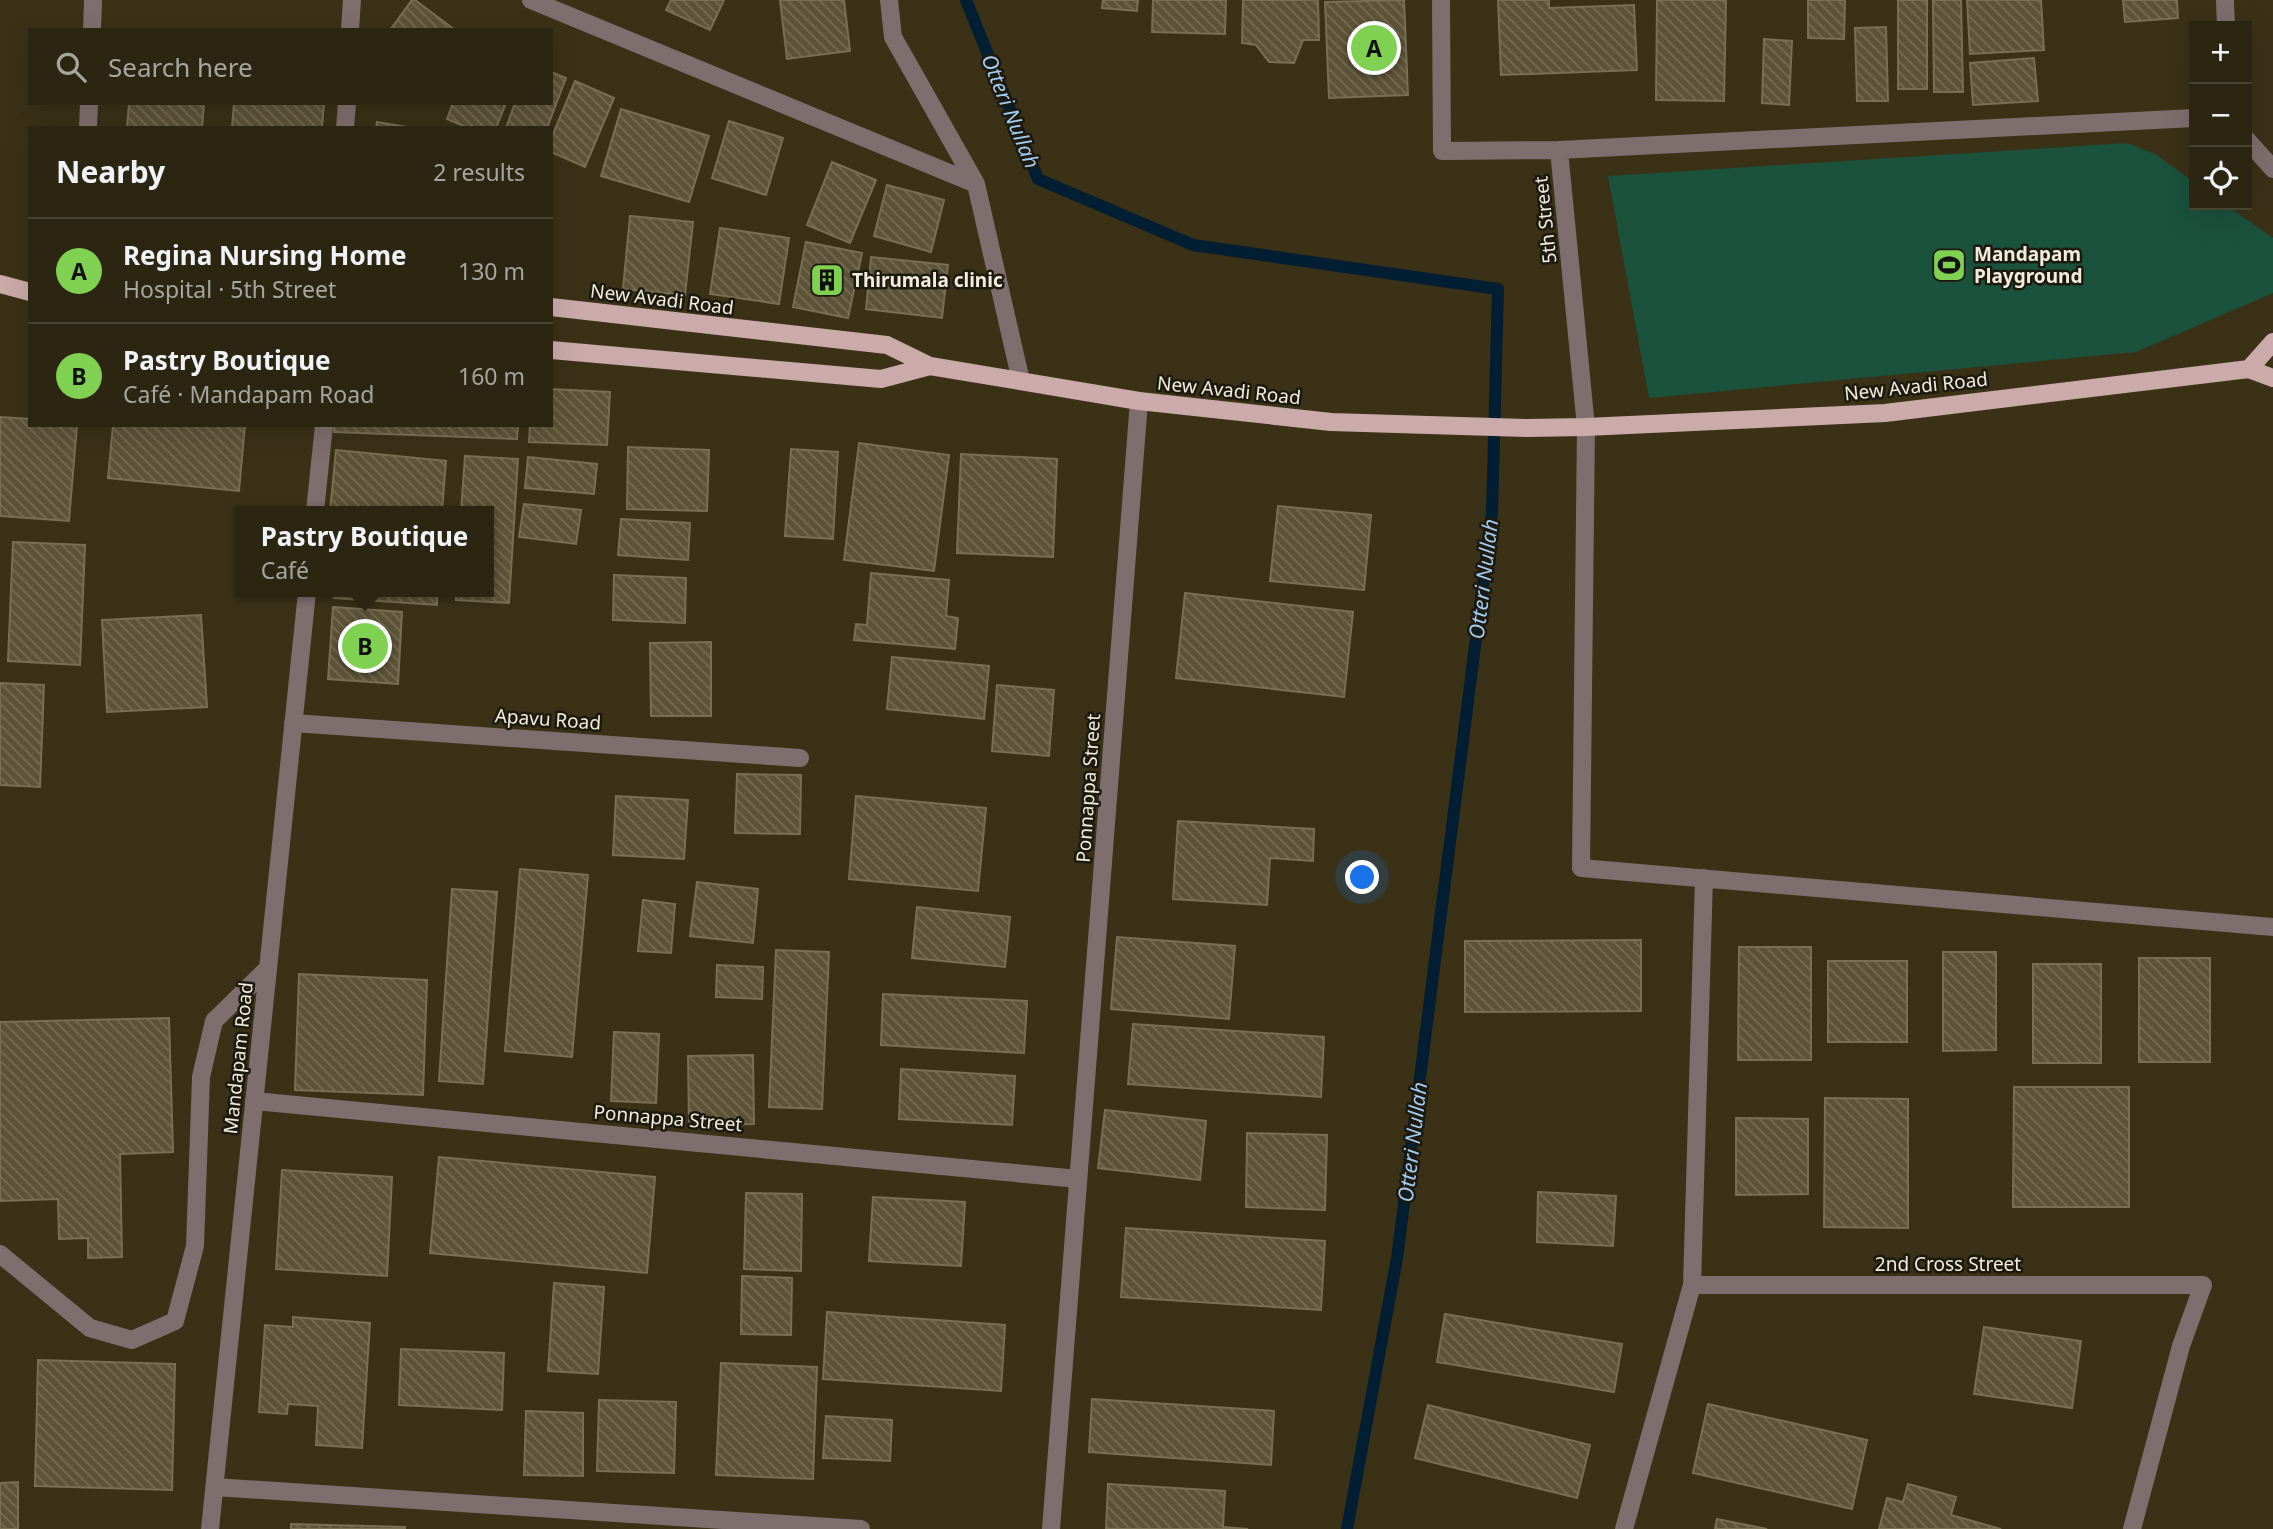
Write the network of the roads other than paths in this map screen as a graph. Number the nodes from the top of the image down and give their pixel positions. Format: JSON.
{"nodes":[{"id":1,"x":93,"y":0,"type":"edge"},
{"id":2,"x":352,"y":0,"type":"edge"},
{"id":3,"x":531,"y":0,"type":"edge"},
{"id":4,"x":889,"y":0,"type":"edge"},
{"id":5,"x":1441,"y":0,"type":"edge"},
{"id":6,"x":2225,"y":0,"type":"edge"},
{"id":7,"x":2226,"y":21,"type":"edge"},
{"id":8,"x":92,"y":28,"type":"edge"},
{"id":9,"x":350,"y":28,"type":"edge"},
{"id":10,"x":89,"y":105,"type":"edge"},
{"id":11,"x":346,"y":105,"type":"edge"},
{"id":12,"x":2189,"y":118,"type":"edge"},
{"id":13,"x":88,"y":126,"type":"edge"},
{"id":14,"x":345,"y":126,"type":"edge"},
{"id":15,"x":2252,"y":146,"type":"edge"},
{"id":16,"x":1559,"y":150,"type":"junction"},
{"id":17,"x":2273,"y":169,"type":"edge"},
{"id":18,"x":976,"y":184,"type":"junction"},
{"id":19,"x":0,"y":284,"type":"edge"},
{"id":20,"x":28,"y":291,"type":"edge"},
{"id":21,"x":553,"y":307,"type":"edge"},
{"id":22,"x":2273,"y":342,"type":"edge"},
{"id":23,"x":553,"y":351,"type":"edge"},
{"id":24,"x":930,"y":366,"type":"junction"},
{"id":25,"x":2249,"y":369,"type":"junction"},
{"id":26,"x":2273,"y":377,"type":"edge"},
{"id":27,"x":1020,"y":381,"type":"junction"},
{"id":28,"x":1139,"y":401,"type":"junction"},
{"id":29,"x":324,"y":427,"type":"edge"},
{"id":30,"x":1586,"y":428,"type":"junction"},
{"id":31,"x":316,"y":506,"type":"edge"},
{"id":32,"x":306,"y":597,"type":"edge"},
{"id":33,"x":293,"y":723,"type":"junction"},
{"id":34,"x":800,"y":758,"type":"dead end"},
{"id":35,"x":1703,"y":878,"type":"junction"},
{"id":36,"x":2273,"y":927,"type":"edge"},
{"id":37,"x":268,"y":968,"type":"junction"},
{"id":38,"x":254,"y":1101,"type":"junction"},
{"id":39,"x":1078,"y":1179,"type":"junction"},
{"id":40,"x":0,"y":1254,"type":"edge"},
{"id":41,"x":1692,"y":1285,"type":"junction"},
{"id":42,"x":215,"y":1487,"type":"junction"},
{"id":43,"x":742,"y":1525,"type":"edge"},
{"id":44,"x":210,"y":1529,"type":"edge"},
{"id":45,"x":861,"y":1529,"type":"edge"},
{"id":46,"x":1051,"y":1529,"type":"edge"},
{"id":47,"x":1624,"y":1529,"type":"edge"},
{"id":48,"x":2132,"y":1529,"type":"edge"}],
"edges":[{"from":1,"to":8,"type":"street"},
{"from":2,"to":9,"type":"street"},
{"from":3,"to":18,"type":"street"},
{"from":4,"to":18,"type":"street"},
{"from":5,"to":16,"type":"street","name":"5th Street"},
{"from":6,"to":7,"type":"street"},
{"from":10,"to":13,"type":"street"},
{"from":11,"to":14,"type":"street"},
{"from":12,"to":16,"type":"street"},
{"from":15,"to":17,"type":"street"},
{"from":16,"to":30,"type":"street","name":"5th Street"},
{"from":18,"to":27,"type":"street"},
{"from":19,"to":20,"type":"main road"},
{"from":21,"to":24,"type":"main road","name":"New Avadi Road"},
{"from":22,"to":25,"type":"main road"},
{"from":23,"to":24,"type":"main road","name":"New Avadi Road"},
{"from":24,"to":27,"type":"main road","name":"New Avadi Road"},
{"from":25,"to":26,"type":"main road","name":"New Avadi Road"},
{"from":25,"to":30,"type":"main road","name":"New Avadi Road"},
{"from":27,"to":28,"type":"main road","name":"New Avadi Road"},
{"from":28,"to":30,"type":"main road","name":"New Avadi Road"},
{"from":28,"to":39,"type":"street","name":"Ponnappa Street"},
{"from":29,"to":31,"type":"street"},
{"from":30,"to":35,"type":"street","name":"5th Street"},
{"from":32,"to":33,"type":"street","name":"Mandapam Road"},
{"from":33,"to":34,"type":"street","name":"Apavu Road"},
{"from":33,"to":37,"type":"street","name":"Mandapam Road"},
{"from":35,"to":36,"type":"street"},
{"from":35,"to":41,"type":"street"},
{"from":37,"to":38,"type":"street","name":"Mandapam Road"},
{"from":37,"to":40,"type":"street"},
{"from":38,"to":39,"type":"street","name":"Ponnappa Street"},
{"from":38,"to":42,"type":"street","name":"Mandapam Road"},
{"from":39,"to":46,"type":"street","name":"Ponnappa Street"},
{"from":41,"to":47,"type":"street"},
{"from":41,"to":48,"type":"street","name":"2nd Cross Street"},
{"from":42,"to":43,"type":"street"},
{"from":42,"to":44,"type":"street","name":"Mandapam Road"},
{"from":43,"to":45,"type":"street"}]}
